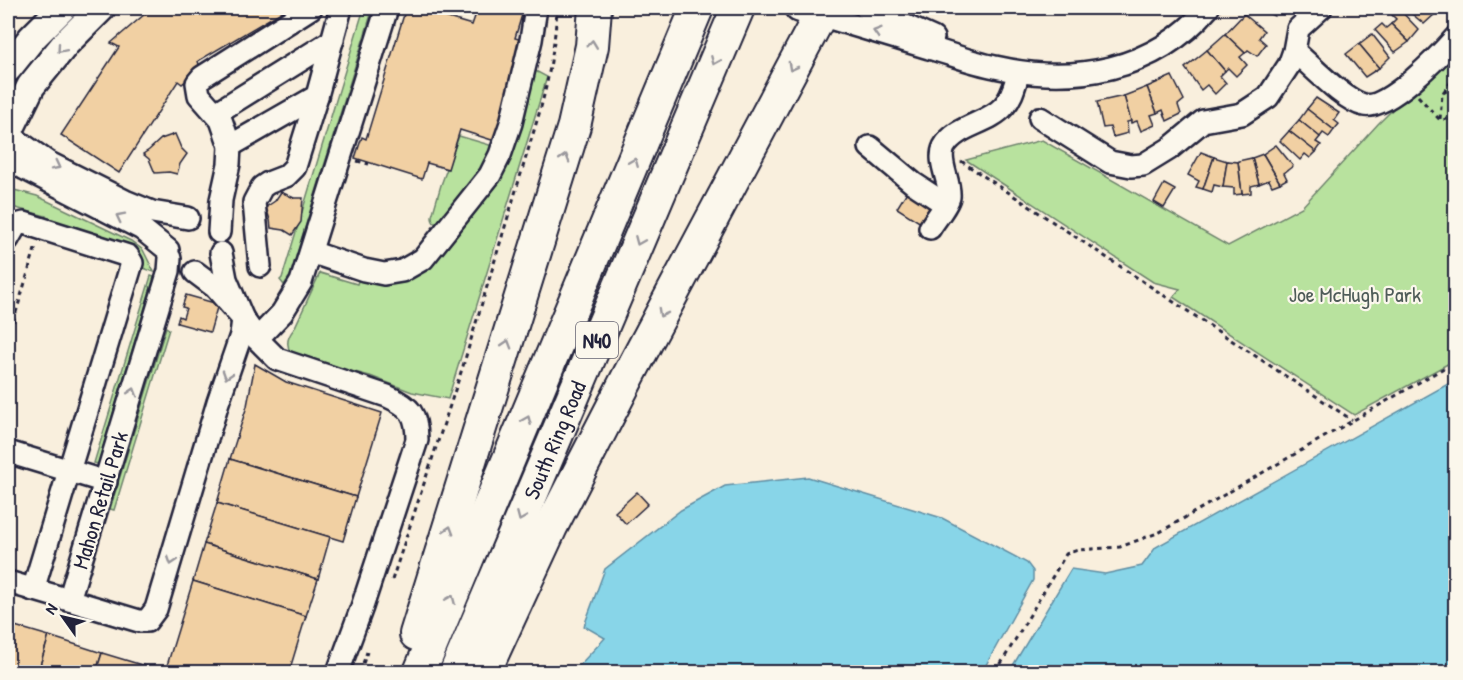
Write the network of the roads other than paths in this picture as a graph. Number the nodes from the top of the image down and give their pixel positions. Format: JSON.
{"nodes":[{"id":1,"x":62,"y":8,"type":"edge"},
{"id":2,"x":101,"y":8,"type":"edge"},
{"id":3,"x":311,"y":8,"type":"edge"},
{"id":4,"x":341,"y":8,"type":"edge"},
{"id":5,"x":387,"y":8,"type":"edge"},
{"id":6,"x":536,"y":8,"type":"edge"},
{"id":7,"x":595,"y":8,"type":"edge"},
{"id":8,"x":697,"y":8,"type":"edge"},
{"id":9,"x":738,"y":8,"type":"edge"},
{"id":10,"x":866,"y":8,"type":"edge"},
{"id":11,"x":1208,"y":8,"type":"edge"},
{"id":12,"x":1320,"y":8,"type":"edge"},
{"id":13,"x":805,"y":11,"type":"edge"},
{"id":14,"x":1455,"y":37,"type":"edge"},
{"id":15,"x":333,"y":40,"type":"junction"},
{"id":16,"x":1294,"y":51,"type":"junction"},
{"id":17,"x":993,"y":67,"type":"junction"},
{"id":18,"x":8,"y":68,"type":"edge"},
{"id":19,"x":1019,"y":72,"type":"junction"},
{"id":20,"x":317,"y":96,"type":"junction"},
{"id":21,"x":216,"y":113,"type":"junction"},
{"id":22,"x":1040,"y":118,"type":"dead end"},
{"id":23,"x":8,"y":133,"type":"edge"},
{"id":24,"x":230,"y":146,"type":"junction"},
{"id":25,"x":870,"y":147,"type":"dead end"},
{"id":26,"x":8,"y":158,"type":"edge"},
{"id":27,"x":224,"y":184,"type":"junction"},
{"id":28,"x":945,"y":204,"type":"junction"},
{"id":29,"x":191,"y":218,"type":"junction"},
{"id":30,"x":930,"y":228,"type":"dead end"},
{"id":31,"x":219,"y":232,"type":"junction"},
{"id":32,"x":8,"y":239,"type":"edge"},
{"id":33,"x":311,"y":252,"type":"junction"},
{"id":34,"x":220,"y":253,"type":"junction"},
{"id":35,"x":169,"y":254,"type":"junction"},
{"id":36,"x":260,"y":266,"type":"dead end"},
{"id":37,"x":195,"y":272,"type":"junction"},
{"id":38,"x":243,"y":319,"type":"junction"},
{"id":39,"x":257,"y":339,"type":"junction"},
{"id":40,"x":8,"y":452,"type":"edge"},
{"id":41,"x":70,"y":471,"type":"junction"},
{"id":42,"x":106,"y":482,"type":"junction"},
{"id":43,"x":551,"y":527,"type":"junction"},
{"id":44,"x":8,"y":582,"type":"edge"},
{"id":45,"x":33,"y":590,"type":"junction"},
{"id":46,"x":69,"y":600,"type":"junction"},
{"id":47,"x":338,"y":672,"type":"edge"},
{"id":48,"x":405,"y":672,"type":"edge"},
{"id":49,"x":420,"y":672,"type":"edge"},
{"id":50,"x":456,"y":672,"type":"edge"},
{"id":51,"x":471,"y":672,"type":"edge"},
{"id":52,"x":484,"y":672,"type":"edge"}],
"edges":[{"from":1,"to":18,"type":"main road"},
{"from":2,"to":23,"type":"main road","one_way":true},
{"from":3,"to":21,"type":"street"},
{"from":4,"to":15,"type":"street"},
{"from":5,"to":33,"type":"street"},
{"from":6,"to":33,"type":"street"},
{"from":48,"to":7,"type":"highway","one_way":true},
{"from":49,"to":8,"type":"highway","name":"South Ring Road","number":"N40","one_way":true},
{"from":9,"to":50,"type":"highway","name":"South Ring Road","number":"N40","one_way":true},
{"from":10,"to":17,"type":"street"},
{"from":11,"to":19,"type":"street"},
{"from":12,"to":16,"type":"street"},
{"from":17,"to":13,"type":"street","one_way":true},
{"from":13,"to":43,"type":"highway","one_way":true},
{"from":14,"to":16,"type":"street"},
{"from":15,"to":20,"type":"street"},
{"from":15,"to":21,"type":"street"},
{"from":16,"to":22,"type":"street"},
{"from":17,"to":19,"type":"street"},
{"from":19,"to":28,"type":"street"},
{"from":20,"to":24,"type":"street"},
{"from":20,"to":36,"type":"street"},
{"from":21,"to":24,"type":"street"},
{"from":23,"to":29,"type":"street","one_way":true},
{"from":24,"to":27,"type":"street"},
{"from":25,"to":28,"type":"street"},
{"from":35,"to":26,"type":"street","one_way":true},
{"from":27,"to":29,"type":"street"},
{"from":27,"to":31,"type":"street"},
{"from":28,"to":30,"type":"street"},
{"from":29,"to":31,"type":"street"},
{"from":29,"to":35,"type":"street"},
{"from":31,"to":34,"type":"street"},
{"from":32,"to":41,"type":"street"},
{"from":33,"to":39,"type":"street"},
{"from":34,"to":37,"type":"street"},
{"from":34,"to":38,"type":"street"},
{"from":35,"to":37,"type":"street"},
{"from":42,"to":35,"type":"street","name":"Mahon Retail Park","one_way":true},
{"from":37,"to":38,"type":"street"},
{"from":38,"to":39,"type":"street"},
{"from":38,"to":46,"type":"street","name":"Mahon Retail Park","one_way":true},
{"from":39,"to":47,"type":"street"},
{"from":40,"to":41,"type":"street"},
{"from":41,"to":42,"type":"street"},
{"from":41,"to":45,"type":"street"},
{"from":42,"to":46,"type":"street","name":"Mahon Retail Park"},
{"from":43,"to":51,"type":"highway"},
{"from":43,"to":52,"type":"highway"},
{"from":44,"to":45,"type":"street"},
{"from":45,"to":46,"type":"street"}]}
